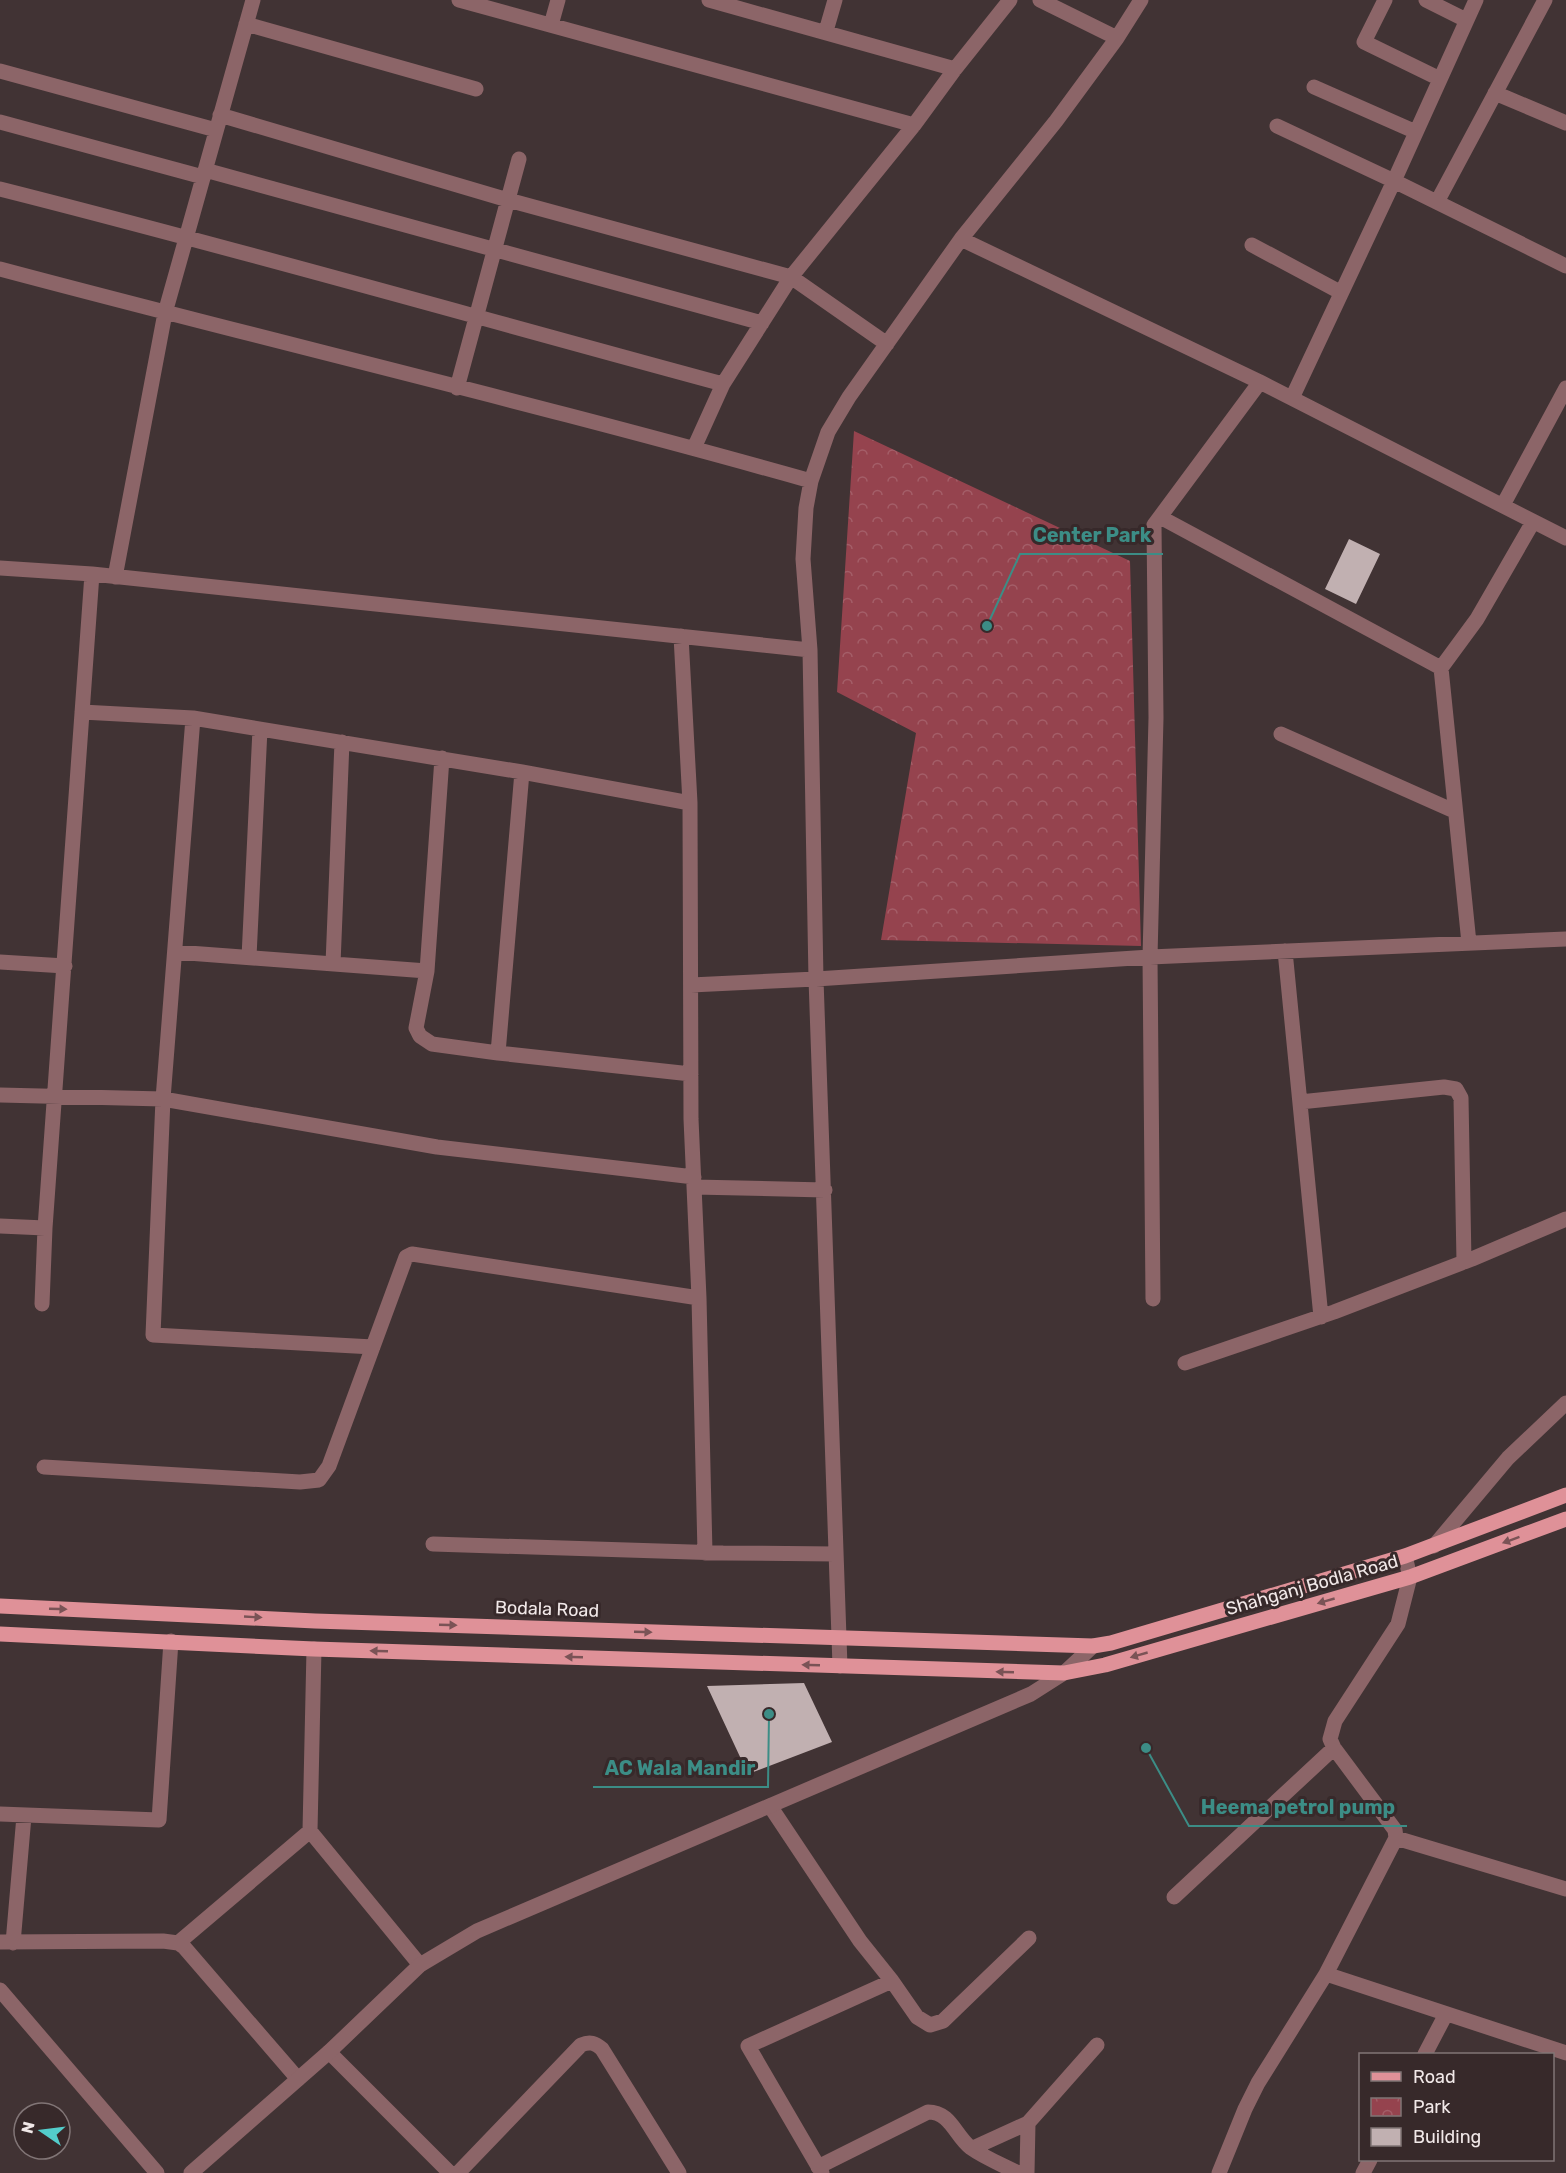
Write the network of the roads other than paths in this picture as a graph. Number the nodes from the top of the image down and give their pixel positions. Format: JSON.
{"nodes":[{"id":1,"x":253,"y":0,"type":"edge"},
{"id":2,"x":459,"y":0,"type":"edge"},
{"id":3,"x":558,"y":0,"type":"edge"},
{"id":4,"x":709,"y":0,"type":"edge"},
{"id":5,"x":835,"y":0,"type":"edge"},
{"id":6,"x":1010,"y":0,"type":"edge"},
{"id":7,"x":1040,"y":0,"type":"edge"},
{"id":8,"x":1141,"y":0,"type":"edge"},
{"id":9,"x":1385,"y":0,"type":"edge"},
{"id":10,"x":1426,"y":0,"type":"edge"},
{"id":11,"x":1476,"y":0,"type":"edge"},
{"id":12,"x":1545,"y":0,"type":"edge"},
{"id":13,"x":1466,"y":20,"type":"junction"},
{"id":14,"x":246,"y":24,"type":"junction"},
{"id":15,"x":551,"y":26,"type":"junction"},
{"id":16,"x":826,"y":31,"type":"junction"},
{"id":17,"x":1117,"y":38,"type":"junction"},
{"id":18,"x":955,"y":69,"type":"junction"},
{"id":19,"x":0,"y":71,"type":"edge"},
{"id":20,"x":1440,"y":79,"type":"junction"},
{"id":21,"x":1314,"y":87,"type":"dead end"},
{"id":22,"x":476,"y":89,"type":"dead end"},
{"id":23,"x":1495,"y":93,"type":"junction"},
{"id":24,"x":0,"y":122,"type":"edge"},
{"id":25,"x":218,"y":122,"type":"junction"},
{"id":26,"x":1566,"y":123,"type":"edge"},
{"id":27,"x":914,"y":125,"type":"junction"},
{"id":28,"x":1277,"y":126,"type":"dead end"},
{"id":29,"x":1416,"y":132,"type":"junction"},
{"id":30,"x":519,"y":159,"type":"dead end"},
{"id":31,"x":204,"y":174,"type":"junction"},
{"id":32,"x":1394,"y":181,"type":"junction"},
{"id":33,"x":0,"y":189,"type":"edge"},
{"id":34,"x":508,"y":200,"type":"junction"},
{"id":35,"x":1437,"y":202,"type":"junction"},
{"id":36,"x":186,"y":236,"type":"junction"},
{"id":37,"x":960,"y":239,"type":"junction"},
{"id":38,"x":1252,"y":245,"type":"dead end"},
{"id":39,"x":495,"y":250,"type":"junction"},
{"id":40,"x":1566,"y":266,"type":"edge"},
{"id":41,"x":0,"y":268,"type":"edge"},
{"id":42,"x":791,"y":277,"type":"junction"},
{"id":43,"x":1340,"y":292,"type":"junction"},
{"id":44,"x":165,"y":313,"type":"junction"},
{"id":45,"x":476,"y":317,"type":"junction"},
{"id":46,"x":762,"y":323,"type":"junction"},
{"id":47,"x":887,"y":344,"type":"junction"},
{"id":48,"x":1260,"y":382,"type":"junction"},
{"id":49,"x":723,"y":384,"type":"junction"},
{"id":50,"x":457,"y":387,"type":"junction"},
{"id":51,"x":1566,"y":388,"type":"edge"},
{"id":52,"x":1292,"y":398,"type":"junction"},
{"id":53,"x":694,"y":448,"type":"junction"},
{"id":54,"x":811,"y":481,"type":"junction"},
{"id":55,"x":1503,"y":505,"type":"junction"},
{"id":56,"x":1160,"y":517,"type":"junction"},
{"id":57,"x":1533,"y":522,"type":"junction"},
{"id":58,"x":1566,"y":538,"type":"edge"},
{"id":59,"x":0,"y":568,"type":"edge"},
{"id":60,"x":92,"y":574,"type":"junction"},
{"id":61,"x":115,"y":577,"type":"junction"},
{"id":62,"x":681,"y":636,"type":"junction"},
{"id":63,"x":810,"y":650,"type":"junction"},
{"id":64,"x":1440,"y":668,"type":"junction"},
{"id":65,"x":82,"y":711,"type":"junction"},
{"id":66,"x":193,"y":718,"type":"junction"},
{"id":67,"x":260,"y":729,"type":"junction"},
{"id":68,"x":1281,"y":734,"type":"dead end"},
{"id":69,"x":342,"y":742,"type":"junction"},
{"id":70,"x":442,"y":759,"type":"junction"},
{"id":71,"x":522,"y":772,"type":"junction"},
{"id":72,"x":690,"y":803,"type":"junction"},
{"id":73,"x":1454,"y":811,"type":"junction"},
{"id":74,"x":1566,"y":939,"type":"edge"},
{"id":75,"x":1468,"y":943,"type":"junction"},
{"id":76,"x":1285,"y":951,"type":"junction"},
{"id":77,"x":175,"y":952,"type":"junction"},
{"id":78,"x":249,"y":957,"type":"junction"},
{"id":79,"x":1150,"y":957,"type":"junction"},
{"id":80,"x":0,"y":962,"type":"edge"},
{"id":81,"x":333,"y":964,"type":"junction"},
{"id":82,"x":65,"y":966,"type":"junction"},
{"id":83,"x":427,"y":971,"type":"junction"},
{"id":84,"x":816,"y":979,"type":"junction"},
{"id":85,"x":691,"y":985,"type":"junction"},
{"id":86,"x":498,"y":1053,"type":"junction"},
{"id":87,"x":691,"y":1074,"type":"junction"},
{"id":88,"x":0,"y":1095,"type":"edge"},
{"id":89,"x":56,"y":1098,"type":"junction"},
{"id":90,"x":163,"y":1100,"type":"junction"},
{"id":91,"x":1300,"y":1102,"type":"junction"},
{"id":92,"x":694,"y":1182,"type":"junction"},
{"id":93,"x":825,"y":1190,"type":"junction"},
{"id":94,"x":1566,"y":1219,"type":"edge"},
{"id":95,"x":0,"y":1226,"type":"edge"},
{"id":96,"x":45,"y":1228,"type":"junction"},
{"id":97,"x":1464,"y":1262,"type":"junction"},
{"id":98,"x":699,"y":1298,"type":"junction"},
{"id":99,"x":1153,"y":1299,"type":"dead end"},
{"id":100,"x":42,"y":1304,"type":"dead end"},
{"id":101,"x":1321,"y":1317,"type":"junction"},
{"id":102,"x":373,"y":1347,"type":"junction"},
{"id":103,"x":1185,"y":1363,"type":"dead end"},
{"id":104,"x":1566,"y":1404,"type":"edge"},
{"id":105,"x":44,"y":1467,"type":"dead end"},
{"id":106,"x":1566,"y":1496,"type":"edge"},
{"id":107,"x":1566,"y":1519,"type":"edge"},
{"id":108,"x":433,"y":1544,"type":"dead end"},
{"id":109,"x":1434,"y":1546,"type":"junction"},
{"id":110,"x":705,"y":1552,"type":"junction"},
{"id":111,"x":836,"y":1554,"type":"junction"},
{"id":112,"x":1405,"y":1556,"type":"junction"},
{"id":113,"x":1410,"y":1577,"type":"junction"},
{"id":114,"x":0,"y":1606,"type":"edge"},
{"id":115,"x":0,"y":1634,"type":"edge"},
{"id":116,"x":839,"y":1638,"type":"junction"},
{"id":117,"x":171,"y":1641,"type":"junction"},
{"id":118,"x":1093,"y":1646,"type":"junction"},
{"id":119,"x":314,"y":1649,"type":"junction"},
{"id":120,"x":840,"y":1666,"type":"junction"},
{"id":121,"x":1064,"y":1673,"type":"junction"},
{"id":122,"x":1334,"y":1748,"type":"junction"},
{"id":123,"x":770,"y":1806,"type":"junction"},
{"id":124,"x":0,"y":1814,"type":"edge"},
{"id":125,"x":24,"y":1816,"type":"junction"},
{"id":126,"x":310,"y":1831,"type":"junction"},
{"id":127,"x":1396,"y":1838,"type":"junction"},
{"id":128,"x":1566,"y":1890,"type":"edge"},
{"id":129,"x":1174,"y":1898,"type":"dead end"},
{"id":130,"x":1029,"y":1938,"type":"dead end"},
{"id":131,"x":6,"y":1943,"type":"edge"},
{"id":132,"x":178,"y":1943,"type":"junction"},
{"id":133,"x":420,"y":1965,"type":"junction"},
{"id":134,"x":1326,"y":1974,"type":"junction"},
{"id":135,"x":892,"y":1981,"type":"junction"},
{"id":136,"x":0,"y":1990,"type":"edge"},
{"id":137,"x":1446,"y":2014,"type":"junction"},
{"id":138,"x":1097,"y":2045,"type":"dead end"},
{"id":139,"x":329,"y":2052,"type":"junction"},
{"id":140,"x":1426,"y":2053,"type":"edge"},
{"id":141,"x":1566,"y":2053,"type":"edge"},
{"id":142,"x":298,"y":2079,"type":"junction"},
{"id":143,"x":1028,"y":2123,"type":"junction"},
{"id":144,"x":973,"y":2148,"type":"junction"},
{"id":145,"x":820,"y":2170,"type":"edge"},
{"id":146,"x":158,"y":2173,"type":"edge"},
{"id":147,"x":191,"y":2173,"type":"edge"},
{"id":148,"x":450,"y":2173,"type":"edge"},
{"id":149,"x":458,"y":2173,"type":"edge"},
{"id":150,"x":679,"y":2173,"type":"edge"},
{"id":151,"x":1018,"y":2173,"type":"edge"},
{"id":152,"x":1027,"y":2173,"type":"edge"},
{"id":153,"x":1219,"y":2173,"type":"edge"}],
"edges":[{"from":1,"to":14,"type":"street"},
{"from":2,"to":15,"type":"street"},
{"from":3,"to":15,"type":"street"},
{"from":4,"to":16,"type":"street"},
{"from":5,"to":16,"type":"street"},
{"from":6,"to":18,"type":"street"},
{"from":7,"to":17,"type":"street"},
{"from":8,"to":17,"type":"street"},
{"from":9,"to":20,"type":"street"},
{"from":10,"to":13,"type":"street"},
{"from":11,"to":13,"type":"street"},
{"from":12,"to":23,"type":"street"},
{"from":13,"to":20,"type":"street"},
{"from":14,"to":22,"type":"street"},
{"from":14,"to":25,"type":"street"},
{"from":15,"to":27,"type":"street"},
{"from":16,"to":18,"type":"street"},
{"from":17,"to":37,"type":"street"},
{"from":18,"to":27,"type":"street"},
{"from":19,"to":25,"type":"street"},
{"from":20,"to":29,"type":"street"},
{"from":21,"to":29,"type":"street"},
{"from":23,"to":26,"type":"street"},
{"from":23,"to":35,"type":"street"},
{"from":24,"to":31,"type":"street"},
{"from":25,"to":31,"type":"street"},
{"from":25,"to":34,"type":"street"},
{"from":27,"to":42,"type":"street"},
{"from":28,"to":32,"type":"street"},
{"from":29,"to":32,"type":"street"},
{"from":30,"to":34,"type":"street"},
{"from":31,"to":36,"type":"street"},
{"from":31,"to":39,"type":"street"},
{"from":32,"to":35,"type":"street"},
{"from":32,"to":43,"type":"street"},
{"from":33,"to":36,"type":"street"},
{"from":34,"to":39,"type":"street"},
{"from":34,"to":42,"type":"street"},
{"from":35,"to":40,"type":"street"},
{"from":36,"to":44,"type":"street"},
{"from":36,"to":45,"type":"street"},
{"from":37,"to":47,"type":"street"},
{"from":37,"to":48,"type":"street"},
{"from":38,"to":43,"type":"street"},
{"from":39,"to":45,"type":"street"},
{"from":39,"to":46,"type":"street"},
{"from":41,"to":44,"type":"street"},
{"from":42,"to":46,"type":"street"},
{"from":42,"to":47,"type":"street"},
{"from":43,"to":52,"type":"street"},
{"from":44,"to":50,"type":"street"},
{"from":44,"to":61,"type":"street"},
{"from":45,"to":49,"type":"street"},
{"from":45,"to":50,"type":"street"},
{"from":46,"to":49,"type":"street"},
{"from":47,"to":54,"type":"street"},
{"from":48,"to":52,"type":"street"},
{"from":48,"to":56,"type":"street"},
{"from":49,"to":53,"type":"street"},
{"from":50,"to":53,"type":"street"},
{"from":51,"to":55,"type":"street"},
{"from":52,"to":55,"type":"street"},
{"from":53,"to":54,"type":"street"},
{"from":54,"to":63,"type":"street"},
{"from":55,"to":57,"type":"street"},
{"from":56,"to":64,"type":"street"},
{"from":56,"to":79,"type":"street"},
{"from":57,"to":58,"type":"street"},
{"from":57,"to":64,"type":"street"},
{"from":59,"to":60,"type":"street"},
{"from":60,"to":61,"type":"street"},
{"from":60,"to":65,"type":"street"},
{"from":61,"to":62,"type":"street"},
{"from":62,"to":63,"type":"street"},
{"from":62,"to":72,"type":"street"},
{"from":63,"to":84,"type":"street"},
{"from":64,"to":73,"type":"street"},
{"from":65,"to":66,"type":"street"},
{"from":65,"to":82,"type":"street"},
{"from":66,"to":67,"type":"street"},
{"from":66,"to":77,"type":"street"},
{"from":67,"to":69,"type":"street"},
{"from":67,"to":78,"type":"street"},
{"from":68,"to":73,"type":"street"},
{"from":69,"to":70,"type":"street"},
{"from":69,"to":81,"type":"street"},
{"from":70,"to":71,"type":"street"},
{"from":70,"to":83,"type":"street"},
{"from":71,"to":72,"type":"street"},
{"from":71,"to":86,"type":"street"},
{"from":72,"to":85,"type":"street"},
{"from":73,"to":75,"type":"street"},
{"from":74,"to":75,"type":"street"},
{"from":75,"to":76,"type":"street"},
{"from":76,"to":79,"type":"street"},
{"from":76,"to":91,"type":"street"},
{"from":77,"to":78,"type":"street"},
{"from":77,"to":90,"type":"street"},
{"from":78,"to":81,"type":"street"},
{"from":79,"to":84,"type":"street"},
{"from":79,"to":99,"type":"street"},
{"from":80,"to":82,"type":"street"},
{"from":81,"to":83,"type":"street"},
{"from":82,"to":89,"type":"street"},
{"from":83,"to":86,"type":"street"},
{"from":84,"to":85,"type":"street"},
{"from":84,"to":93,"type":"street"},
{"from":85,"to":87,"type":"street"},
{"from":86,"to":87,"type":"street"},
{"from":87,"to":92,"type":"street"},
{"from":88,"to":89,"type":"street"},
{"from":89,"to":90,"type":"street"},
{"from":89,"to":96,"type":"street"},
{"from":90,"to":92,"type":"street"},
{"from":90,"to":102,"type":"street"},
{"from":91,"to":97,"type":"street"},
{"from":91,"to":101,"type":"street"},
{"from":92,"to":93,"type":"street"},
{"from":92,"to":98,"type":"street"},
{"from":93,"to":111,"type":"street"},
{"from":94,"to":97,"type":"street"},
{"from":95,"to":96,"type":"street"},
{"from":96,"to":100,"type":"street"},
{"from":97,"to":101,"type":"street"},
{"from":98,"to":102,"type":"street"},
{"from":98,"to":110,"type":"street"},
{"from":101,"to":103,"type":"street"},
{"from":102,"to":105,"type":"street"},
{"from":104,"to":109,"type":"street"},
{"from":106,"to":109,"type":"main road","name":"Shahganj Bodla Road"},
{"from":107,"to":113,"type":"main road","name":"Shahganj Bodla Road","one_way":true},
{"from":108,"to":110,"type":"street"},
{"from":109,"to":112,"type":"main road","name":"Shahganj Bodla Road"},
{"from":110,"to":111,"type":"street"},
{"from":111,"to":116,"type":"street"},
{"from":112,"to":113,"type":"street"},
{"from":112,"to":118,"type":"main road","name":"Shahganj Bodla Road"},
{"from":113,"to":121,"type":"main road","name":"Shahganj Bodla Road","one_way":true},
{"from":113,"to":122,"type":"street"},
{"from":114,"to":116,"type":"main road","name":"Bodala Road","one_way":true},
{"from":115,"to":117,"type":"main road"},
{"from":116,"to":118,"type":"main road","name":"Bodala Road"},
{"from":116,"to":120,"type":"street"},
{"from":117,"to":119,"type":"main road"},
{"from":117,"to":125,"type":"street"},
{"from":118,"to":121,"type":"street"},
{"from":120,"to":119,"type":"main road","one_way":true},
{"from":119,"to":126,"type":"street"},
{"from":121,"to":120,"type":"main road","one_way":true},
{"from":121,"to":123,"type":"street"},
{"from":122,"to":127,"type":"street"},
{"from":122,"to":129,"type":"street"},
{"from":123,"to":133,"type":"street"},
{"from":123,"to":135,"type":"street"},
{"from":124,"to":125,"type":"street"},
{"from":125,"to":131,"type":"street"},
{"from":126,"to":132,"type":"street"},
{"from":126,"to":133,"type":"street"},
{"from":127,"to":128,"type":"street"},
{"from":127,"to":134,"type":"street"},
{"from":130,"to":135,"type":"street"},
{"from":131,"to":132,"type":"street"},
{"from":132,"to":142,"type":"street"},
{"from":133,"to":139,"type":"street"},
{"from":134,"to":137,"type":"street"},
{"from":134,"to":153,"type":"street"},
{"from":135,"to":145,"type":"street"},
{"from":136,"to":146,"type":"street"},
{"from":137,"to":140,"type":"street"},
{"from":137,"to":141,"type":"street"},
{"from":138,"to":143,"type":"street"},
{"from":139,"to":142,"type":"street"},
{"from":139,"to":148,"type":"street"},
{"from":142,"to":147,"type":"street"},
{"from":143,"to":144,"type":"street"},
{"from":143,"to":152,"type":"street"},
{"from":144,"to":145,"type":"street"},
{"from":144,"to":151,"type":"street"},
{"from":149,"to":150,"type":"street"}]}
